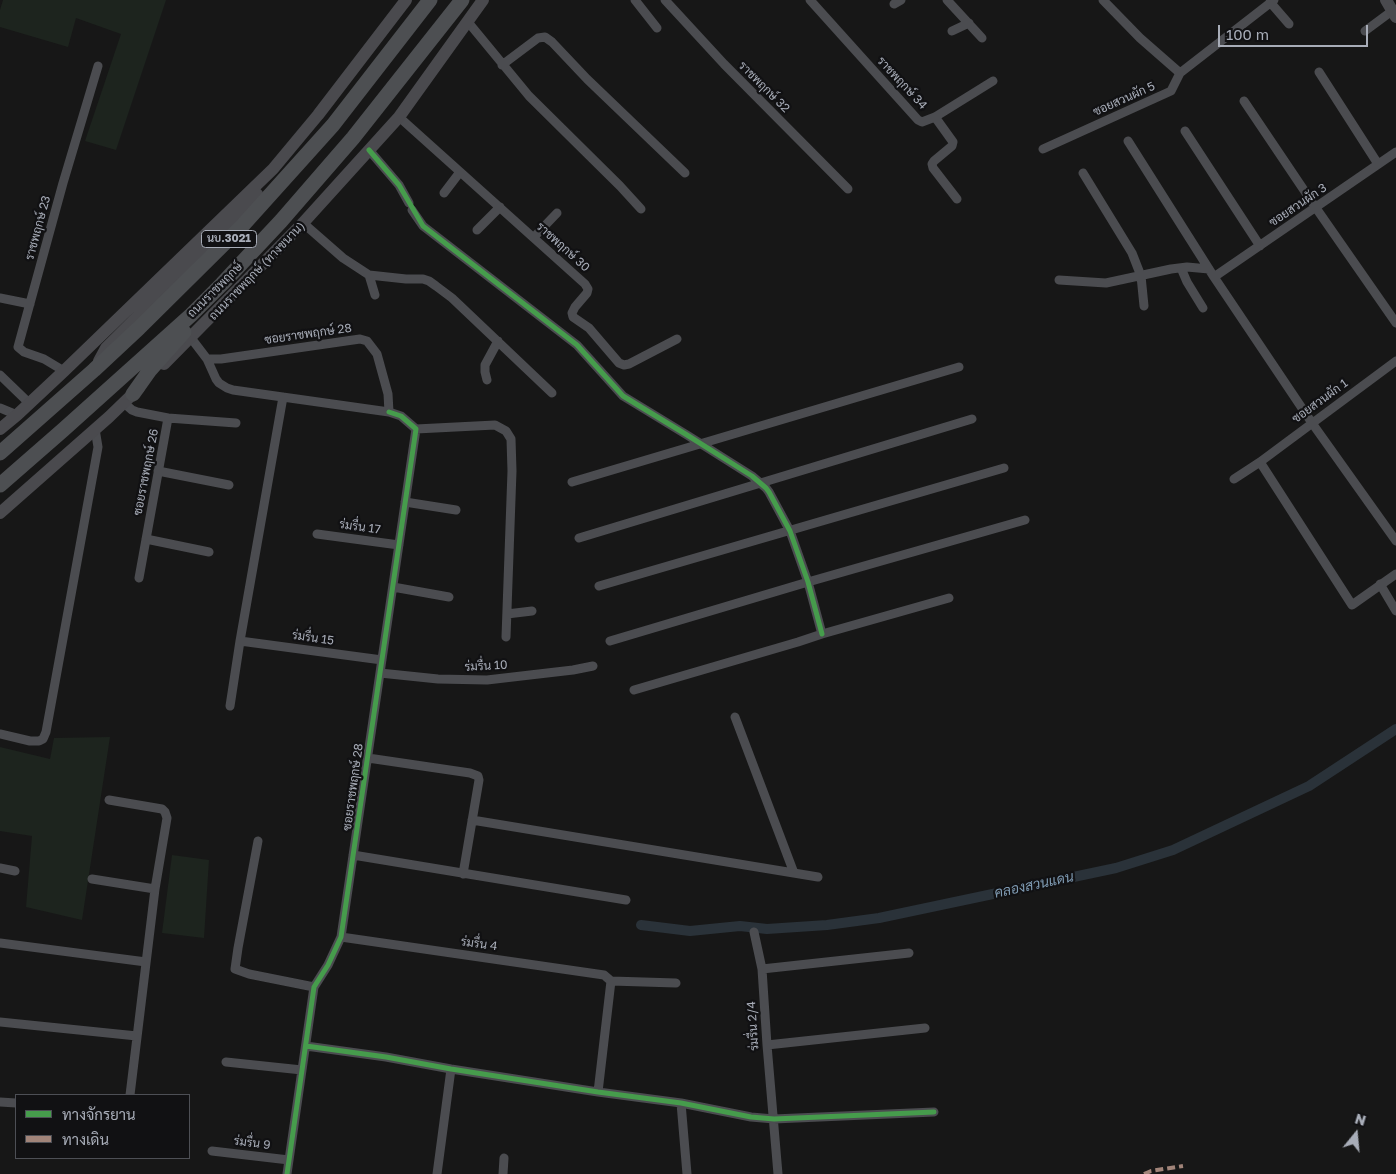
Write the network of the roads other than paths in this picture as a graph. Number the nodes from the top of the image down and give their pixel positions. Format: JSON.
{"nodes":[{"id":1,"x":406,"y":0,"type":"edge"},
{"id":2,"x":419,"y":0,"type":"edge"},
{"id":3,"x":430,"y":0,"type":"edge"},
{"id":4,"x":462,"y":0,"type":"edge"},
{"id":5,"x":471,"y":0,"type":"edge"},
{"id":6,"x":483,"y":0,"type":"edge"},
{"id":7,"x":635,"y":0,"type":"edge"},
{"id":8,"x":665,"y":0,"type":"edge"},
{"id":9,"x":810,"y":0,"type":"edge"},
{"id":10,"x":947,"y":0,"type":"edge"},
{"id":11,"x":1103,"y":0,"type":"edge"},
{"id":12,"x":1272,"y":1,"type":"edge"},
{"id":13,"x":1391,"y":9,"type":"edge"},
{"id":14,"x":468,"y":22,"type":"junction"},
{"id":15,"x":969,"y":23,"type":"junction"},
{"id":16,"x":1289,"y":24,"type":"dead end"},
{"id":17,"x":657,"y":28,"type":"dead end"},
{"id":18,"x":952,"y":31,"type":"dead end"},
{"id":19,"x":1365,"y":31,"type":"dead end"},
{"id":20,"x":982,"y":38,"type":"dead end"},
{"id":21,"x":502,"y":65,"type":"junction"},
{"id":22,"x":98,"y":66,"type":"dead end"},
{"id":23,"x":1319,"y":72,"type":"dead end"},
{"id":24,"x":1180,"y":73,"type":"junction"},
{"id":25,"x":993,"y":81,"type":"dead end"},
{"id":26,"x":1244,"y":101,"type":"dead end"},
{"id":27,"x":399,"y":117,"type":"junction"},
{"id":28,"x":936,"y":117,"type":"junction"},
{"id":29,"x":1185,"y":131,"type":"dead end"},
{"id":30,"x":1128,"y":141,"type":"dead end"},
{"id":31,"x":1042,"y":149,"type":"dead end"},
{"id":32,"x":369,"y":150,"type":"junction"},
{"id":33,"x":1396,"y":152,"type":"edge"},
{"id":34,"x":284,"y":164,"type":"junction"},
{"id":35,"x":1378,"y":164,"type":"junction"},
{"id":36,"x":460,"y":172,"type":"junction"},
{"id":37,"x":685,"y":173,"type":"dead end"},
{"id":38,"x":1083,"y":173,"type":"dead end"},
{"id":39,"x":848,"y":189,"type":"dead end"},
{"id":40,"x":444,"y":193,"type":"dead end"},
{"id":41,"x":958,"y":199,"type":"dead end"},
{"id":42,"x":500,"y":207,"type":"junction"},
{"id":43,"x":1316,"y":208,"type":"junction"},
{"id":44,"x":641,"y":209,"type":"dead end"},
{"id":45,"x":557,"y":212,"type":"dead end"},
{"id":46,"x":235,"y":220,"type":"joint"},
{"id":47,"x":303,"y":224,"type":"junction"},
{"id":48,"x":477,"y":230,"type":"dead end"},
{"id":49,"x":534,"y":237,"type":"junction"},
{"id":50,"x":1260,"y":246,"type":"junction"},
{"id":51,"x":1181,"y":268,"type":"junction"},
{"id":52,"x":1211,"y":273,"type":"junction"},
{"id":53,"x":369,"y":275,"type":"junction"},
{"id":54,"x":1141,"y":276,"type":"junction"},
{"id":55,"x":1059,"y":280,"type":"dead end"},
{"id":56,"x":226,"y":286,"type":"junction"},
{"id":57,"x":375,"y":295,"type":"dead end"},
{"id":58,"x":0,"y":298,"type":"edge"},
{"id":59,"x":30,"y":304,"type":"junction"},
{"id":60,"x":1144,"y":306,"type":"dead end"},
{"id":61,"x":1203,"y":308,"type":"dead end"},
{"id":62,"x":1396,"y":323,"type":"edge"},
{"id":63,"x":188,"y":334,"type":"junction"},
{"id":64,"x":677,"y":339,"type":"dead end"},
{"id":65,"x":498,"y":341,"type":"junction"},
{"id":66,"x":208,"y":359,"type":"junction"},
{"id":67,"x":1396,"y":361,"type":"edge"},
{"id":68,"x":959,"y":367,"type":"dead end"},
{"id":69,"x":64,"y":370,"type":"junction"},
{"id":70,"x":94,"y":370,"type":"junction"},
{"id":71,"x":0,"y":375,"type":"edge"},
{"id":72,"x":487,"y":380,"type":"dead end"},
{"id":73,"x":552,"y":393,"type":"dead end"},
{"id":74,"x":283,"y":397,"type":"junction"},
{"id":75,"x":128,"y":399,"type":"junction"},
{"id":76,"x":29,"y":403,"type":"junction"},
{"id":77,"x":0,"y":408,"type":"edge"},
{"id":78,"x":389,"y":412,"type":"junction"},
{"id":79,"x":17,"y":415,"type":"junction"},
{"id":80,"x":168,"y":418,"type":"junction"},
{"id":81,"x":972,"y":419,"type":"dead end"},
{"id":82,"x":236,"y":423,"type":"dead end"},
{"id":83,"x":1312,"y":423,"type":"junction"},
{"id":84,"x":0,"y":429,"type":"edge"},
{"id":85,"x":95,"y":429,"type":"junction"},
{"id":86,"x":416,"y":430,"type":"junction"},
{"id":87,"x":702,"y":444,"type":"junction"},
{"id":88,"x":0,"y":453,"type":"edge"},
{"id":89,"x":1260,"y":462,"type":"junction"},
{"id":90,"x":1004,"y":468,"type":"dead end"},
{"id":91,"x":158,"y":471,"type":"junction"},
{"id":92,"x":1234,"y":479,"type":"dead end"},
{"id":93,"x":572,"y":482,"type":"dead end"},
{"id":94,"x":760,"y":483,"type":"junction"},
{"id":95,"x":0,"y":485,"type":"edge"},
{"id":96,"x":229,"y":485,"type":"dead end"},
{"id":97,"x":405,"y":502,"type":"junction"},
{"id":98,"x":456,"y":510,"type":"dead end"},
{"id":99,"x":0,"y":514,"type":"edge"},
{"id":100,"x":1025,"y":520,"type":"dead end"},
{"id":101,"x":790,"y":532,"type":"junction"},
{"id":102,"x":317,"y":534,"type":"dead end"},
{"id":103,"x":579,"y":538,"type":"dead end"},
{"id":104,"x":146,"y":539,"type":"junction"},
{"id":105,"x":1396,"y":541,"type":"edge"},
{"id":106,"x":399,"y":545,"type":"junction"},
{"id":107,"x":209,"y":552,"type":"dead end"},
{"id":108,"x":1396,"y":574,"type":"edge"},
{"id":109,"x":139,"y":578,"type":"dead end"},
{"id":110,"x":808,"y":582,"type":"junction"},
{"id":111,"x":1380,"y":584,"type":"junction"},
{"id":112,"x":599,"y":586,"type":"dead end"},
{"id":113,"x":393,"y":587,"type":"junction"},
{"id":114,"x":449,"y":597,"type":"dead end"},
{"id":115,"x":949,"y":598,"type":"dead end"},
{"id":116,"x":532,"y":611,"type":"dead end"},
{"id":117,"x":1396,"y":611,"type":"edge"},
{"id":118,"x":507,"y":614,"type":"junction"},
{"id":119,"x":822,"y":634,"type":"junction"},
{"id":120,"x":506,"y":637,"type":"dead end"},
{"id":121,"x":240,"y":641,"type":"junction"},
{"id":122,"x":610,"y":641,"type":"dead end"},
{"id":123,"x":382,"y":660,"type":"junction"},
{"id":124,"x":593,"y":666,"type":"dead end"},
{"id":125,"x":380,"y":673,"type":"junction"},
{"id":126,"x":634,"y":690,"type":"dead end"},
{"id":127,"x":230,"y":706,"type":"dead end"},
{"id":128,"x":735,"y":717,"type":"dead end"},
{"id":129,"x":0,"y":734,"type":"edge"},
{"id":130,"x":368,"y":758,"type":"junction"},
{"id":131,"x":109,"y":800,"type":"dead end"},
{"id":132,"x":472,"y":820,"type":"junction"},
{"id":133,"x":258,"y":841,"type":"dead end"},
{"id":134,"x":354,"y":855,"type":"junction"},
{"id":135,"x":0,"y":868,"type":"edge"},
{"id":136,"x":15,"y":871,"type":"dead end"},
{"id":137,"x":794,"y":873,"type":"junction"},
{"id":138,"x":463,"y":874,"type":"junction"},
{"id":139,"x":818,"y":877,"type":"dead end"},
{"id":140,"x":92,"y":879,"type":"dead end"},
{"id":141,"x":156,"y":889,"type":"junction"},
{"id":142,"x":626,"y":900,"type":"dead end"},
{"id":143,"x":754,"y":932,"type":"dead end"},
{"id":144,"x":341,"y":937,"type":"junction"},
{"id":145,"x":0,"y":943,"type":"edge"},
{"id":146,"x":909,"y":953,"type":"dead end"},
{"id":147,"x":146,"y":962,"type":"junction"},
{"id":148,"x":762,"y":969,"type":"junction"},
{"id":149,"x":611,"y":981,"type":"junction"},
{"id":150,"x":676,"y":983,"type":"dead end"},
{"id":151,"x":314,"y":987,"type":"junction"},
{"id":152,"x":0,"y":1022,"type":"edge"},
{"id":153,"x":925,"y":1028,"type":"dead end"},
{"id":154,"x":137,"y":1036,"type":"junction"},
{"id":155,"x":767,"y":1045,"type":"junction"},
{"id":156,"x":306,"y":1046,"type":"junction"},
{"id":157,"x":226,"y":1062,"type":"dead end"},
{"id":158,"x":451,"y":1069,"type":"junction"},
{"id":159,"x":302,"y":1070,"type":"junction"},
{"id":160,"x":598,"y":1092,"type":"junction"},
{"id":161,"x":130,"y":1094,"type":"edge"},
{"id":162,"x":0,"y":1102,"type":"edge"},
{"id":163,"x":681,"y":1103,"type":"junction"},
{"id":164,"x":15,"y":1104,"type":"edge"},
{"id":165,"x":934,"y":1112,"type":"dead end"},
{"id":166,"x":774,"y":1119,"type":"junction"},
{"id":167,"x":212,"y":1150,"type":"dead end"},
{"id":168,"x":504,"y":1158,"type":"dead end"},
{"id":169,"x":289,"y":1160,"type":"junction"},
{"id":170,"x":287,"y":1174,"type":"edge"},
{"id":171,"x":437,"y":1174,"type":"edge"},
{"id":172,"x":503,"y":1174,"type":"edge"},
{"id":173,"x":687,"y":1174,"type":"edge"},
{"id":174,"x":778,"y":1174,"type":"edge"}],
"edges":[{"from":1,"to":34,"type":"main road","number":"นบ.3021"},
{"from":2,"to":34,"type":"main road"},
{"from":3,"to":70,"type":"main road","number":"นบ.3021"},
{"from":4,"to":56,"type":"main road","name":"ถนนราชพฤกษ์","number":"นบ.3021"},
{"from":5,"to":56,"type":"main road"},
{"from":6,"to":14,"type":"main road","name":"ถนนราชพฤกษ์ (ทางขนาน)","number":"นบ.3021"},
{"from":7,"to":17,"type":"street"},
{"from":8,"to":39,"type":"street","name":"ราชพฤกษ์ 32"},
{"from":9,"to":28,"type":"street","name":"ราชพฤกษ์ 34"},
{"from":10,"to":15,"type":"street"},
{"from":11,"to":24,"type":"street"},
{"from":12,"to":16,"type":"street"},
{"from":12,"to":24,"type":"street","name":"ซอยสวนผัก 5"},
{"from":13,"to":19,"type":"street"},
{"from":14,"to":21,"type":"street"},
{"from":14,"to":27,"type":"main road","name":"ถนนราชพฤกษ์ (ทางขนาน)","number":"นบ.3021"},
{"from":15,"to":18,"type":"street"},
{"from":15,"to":20,"type":"street"},
{"from":21,"to":37,"type":"street"},
{"from":21,"to":44,"type":"street"},
{"from":22,"to":59,"type":"street","name":"ราชพฤกษ์ 23"},
{"from":23,"to":35,"type":"street"},
{"from":24,"to":31,"type":"street","name":"ซอยสวนผัก 5"},
{"from":25,"to":28,"type":"street","name":"ราชพฤกษ์ 34"},
{"from":26,"to":43,"type":"street"},
{"from":27,"to":32,"type":"main road","name":"ถนนราชพฤกษ์ (ทางขนาน)","number":"นบ.3021"},
{"from":27,"to":36,"type":"street","name":"ราชพฤกษ์ 30"},
{"from":28,"to":41,"type":"street"},
{"from":29,"to":50,"type":"street"},
{"from":30,"to":52,"type":"street"},
{"from":32,"to":47,"type":"main road","name":"ถนนราชพฤกษ์ (ทางขนาน)","number":"นบ.3021"},
{"from":32,"to":87,"type":"street"},
{"from":33,"to":35,"type":"street","name":"ซอยสวนผัก 3"},
{"from":34,"to":46,"type":"main road"},
{"from":34,"to":69,"type":"main road","number":"นบ.3021"},
{"from":35,"to":43,"type":"street","name":"ซอยสวนผัก 3"},
{"from":36,"to":40,"type":"street"},
{"from":36,"to":42,"type":"street","name":"ราชพฤกษ์ 30"},
{"from":38,"to":54,"type":"street"},
{"from":42,"to":48,"type":"street"},
{"from":42,"to":49,"type":"street","name":"ราชพฤกษ์ 30"},
{"from":43,"to":50,"type":"street","name":"ซอยสวนผัก 3"},
{"from":43,"to":62,"type":"street"},
{"from":45,"to":49,"type":"street"},
{"from":46,"to":70,"type":"main road"},
{"from":47,"to":53,"type":"street"},
{"from":47,"to":63,"type":"main road","name":"ถนนราชพฤกษ์ (ทางขนาน)","number":"นบ.3021"},
{"from":49,"to":64,"type":"street","name":"ราชพฤกษ์ 30"},
{"from":50,"to":52,"type":"street","name":"ซอยสวนผัก 3"},
{"from":51,"to":52,"type":"street"},
{"from":51,"to":54,"type":"street"},
{"from":51,"to":61,"type":"street"},
{"from":52,"to":83,"type":"street"},
{"from":53,"to":57,"type":"street"},
{"from":53,"to":65,"type":"street"},
{"from":54,"to":55,"type":"street"},
{"from":54,"to":60,"type":"street"},
{"from":56,"to":63,"type":"main road"},
{"from":56,"to":95,"type":"main road","name":"ถนนราชพฤกษ์","number":"นบ.3021"},
{"from":58,"to":59,"type":"street"},
{"from":59,"to":69,"type":"street","name":"ราชพฤกษ์ 23"},
{"from":63,"to":66,"type":"street"},
{"from":63,"to":75,"type":"main road"},
{"from":65,"to":72,"type":"street"},
{"from":65,"to":73,"type":"street"},
{"from":66,"to":74,"type":"street"},
{"from":66,"to":78,"type":"street","name":"ซอยราชพฤกษ์ 28"},
{"from":67,"to":83,"type":"street","name":"ซอยสวนผัก 1"},
{"from":68,"to":87,"type":"street"},
{"from":69,"to":76,"type":"main road","number":"นบ.3021"},
{"from":70,"to":88,"type":"main road","number":"นบ.3021"},
{"from":71,"to":76,"type":"street"},
{"from":74,"to":78,"type":"street"},
{"from":74,"to":121,"type":"street"},
{"from":75,"to":80,"type":"street","name":"ซอยราชพฤกษ์ 26"},
{"from":75,"to":85,"type":"main road"},
{"from":76,"to":79,"type":"main road","number":"นบ.3021"},
{"from":77,"to":79,"type":"street"},
{"from":78,"to":86,"type":"street"},
{"from":79,"to":84,"type":"main road","number":"นบ.3021"},
{"from":80,"to":82,"type":"street"},
{"from":80,"to":91,"type":"street","name":"ซอยราชพฤกษ์ 26"},
{"from":81,"to":94,"type":"street"},
{"from":83,"to":89,"type":"street","name":"ซอยสวนผัก 1"},
{"from":83,"to":105,"type":"street"},
{"from":85,"to":99,"type":"main road"},
{"from":85,"to":129,"type":"street"},
{"from":86,"to":97,"type":"street","name":"ซอยราชพฤกษ์ 28"},
{"from":86,"to":118,"type":"street"},
{"from":87,"to":93,"type":"street"},
{"from":87,"to":94,"type":"street"},
{"from":89,"to":92,"type":"street","name":"ซอยสวนผัก 1"},
{"from":89,"to":111,"type":"street"},
{"from":90,"to":101,"type":"street"},
{"from":91,"to":96,"type":"street"},
{"from":91,"to":104,"type":"street","name":"ซอยราชพฤกษ์ 26"},
{"from":94,"to":101,"type":"street"},
{"from":94,"to":103,"type":"street"},
{"from":97,"to":98,"type":"street"},
{"from":97,"to":106,"type":"street","name":"ซอยราชพฤกษ์ 28"},
{"from":100,"to":110,"type":"street"},
{"from":101,"to":110,"type":"street"},
{"from":101,"to":112,"type":"street"},
{"from":102,"to":106,"type":"street","name":"ร่มรื่น 17"},
{"from":104,"to":107,"type":"street"},
{"from":104,"to":109,"type":"street","name":"ซอยราชพฤกษ์ 26"},
{"from":106,"to":113,"type":"street","name":"ซอยราชพฤกษ์ 28"},
{"from":108,"to":111,"type":"street"},
{"from":110,"to":119,"type":"street"},
{"from":110,"to":122,"type":"street"},
{"from":111,"to":117,"type":"street"},
{"from":113,"to":114,"type":"street"},
{"from":113,"to":123,"type":"street","name":"ซอยราชพฤกษ์ 28"},
{"from":115,"to":119,"type":"street"},
{"from":116,"to":118,"type":"street"},
{"from":118,"to":120,"type":"street"},
{"from":119,"to":126,"type":"street"},
{"from":121,"to":123,"type":"street","name":"ร่มรื่น 15"},
{"from":121,"to":127,"type":"street"},
{"from":123,"to":125,"type":"street","name":"ซอยราชพฤกษ์ 28"},
{"from":124,"to":125,"type":"street","name":"ร่มรื่น 10"},
{"from":125,"to":130,"type":"street","name":"ซอยราชพฤกษ์ 28"},
{"from":128,"to":137,"type":"street"},
{"from":130,"to":132,"type":"street"},
{"from":130,"to":134,"type":"street","name":"ซอยราชพฤกษ์ 28"},
{"from":131,"to":141,"type":"street"},
{"from":132,"to":137,"type":"street"},
{"from":132,"to":138,"type":"street"},
{"from":133,"to":151,"type":"street"},
{"from":134,"to":138,"type":"street"},
{"from":134,"to":144,"type":"street","name":"ซอยราชพฤกษ์ 28"},
{"from":135,"to":136,"type":"street"},
{"from":137,"to":139,"type":"street"},
{"from":138,"to":142,"type":"street"},
{"from":140,"to":141,"type":"street"},
{"from":141,"to":147,"type":"street"},
{"from":143,"to":148,"type":"street","name":"ร่มรื่น 2/4"},
{"from":144,"to":149,"type":"street","name":"ร่มรื่น 4"},
{"from":144,"to":151,"type":"street","name":"ซอยราชพฤกษ์ 28"},
{"from":145,"to":147,"type":"street"},
{"from":146,"to":148,"type":"street"},
{"from":147,"to":154,"type":"street"},
{"from":148,"to":155,"type":"street","name":"ร่มรื่น 2/4"},
{"from":149,"to":150,"type":"street","name":"ร่มรื่น 4"},
{"from":149,"to":160,"type":"street"},
{"from":151,"to":156,"type":"street","name":"ซอยราชพฤกษ์ 28"},
{"from":152,"to":154,"type":"street"},
{"from":153,"to":155,"type":"street"},
{"from":154,"to":161,"type":"street"},
{"from":155,"to":166,"type":"street","name":"ร่มรื่น 2/4"},
{"from":156,"to":158,"type":"street"},
{"from":156,"to":159,"type":"street","name":"ซอยราชพฤกษ์ 28"},
{"from":157,"to":159,"type":"street"},
{"from":158,"to":160,"type":"street"},
{"from":158,"to":171,"type":"street"},
{"from":159,"to":169,"type":"street","name":"ซอยราชพฤกษ์ 28"},
{"from":160,"to":163,"type":"street"},
{"from":162,"to":164,"type":"street"},
{"from":163,"to":166,"type":"street"},
{"from":163,"to":173,"type":"street"},
{"from":165,"to":166,"type":"street"},
{"from":166,"to":174,"type":"street","name":"ร่มรื่น 2/4"},
{"from":167,"to":169,"type":"street","name":"ร่มรื่น 9"},
{"from":168,"to":172,"type":"street"},
{"from":169,"to":170,"type":"street","name":"ซอยราชพฤกษ์ 28"}]}
